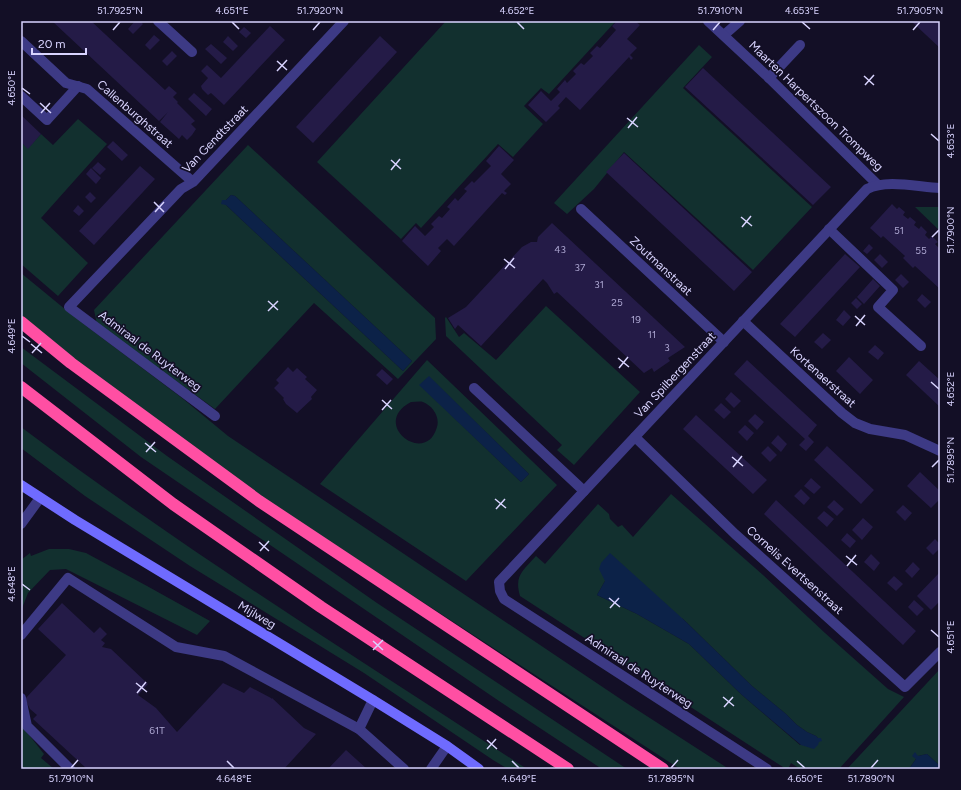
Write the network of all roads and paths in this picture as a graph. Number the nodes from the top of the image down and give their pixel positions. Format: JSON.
{"nodes":[{"id":1,"x":158,"y":21,"type":"edge"},
{"id":2,"x":344,"y":21,"type":"edge"},
{"id":3,"x":708,"y":21,"type":"edge"},
{"id":4,"x":740,"y":21,"type":"edge"},
{"id":5,"x":724,"y":35,"type":"junction"},
{"id":6,"x":21,"y":41,"type":"edge"},
{"id":7,"x":800,"y":45,"type":"dead end"},
{"id":8,"x":192,"y":52,"type":"dead end"},
{"id":9,"x":769,"y":78,"type":"junction"},
{"id":10,"x":78,"y":86,"type":"junction"},
{"id":11,"x":22,"y":96,"type":"edge"},
{"id":12,"x":193,"y":182,"type":"junction"},
{"id":13,"x":878,"y":185,"type":"junction"},
{"id":14,"x":940,"y":188,"type":"edge"},
{"id":15,"x":581,"y":209,"type":"dead end"},
{"id":16,"x":829,"y":229,"type":"junction"},
{"id":17,"x":69,"y":307,"type":"joint"},
{"id":18,"x":743,"y":321,"type":"junction"},
{"id":19,"x":21,"y":322,"type":"edge"},
{"id":20,"x":724,"y":342,"type":"junction"},
{"id":21,"x":921,"y":346,"type":"dead end"},
{"id":22,"x":21,"y":388,"type":"edge"},
{"id":23,"x":474,"y":388,"type":"dead end"},
{"id":24,"x":215,"y":416,"type":"dead end"},
{"id":25,"x":635,"y":437,"type":"junction"},
{"id":26,"x":940,"y":451,"type":"edge"},
{"id":27,"x":21,"y":485,"type":"edge"},
{"id":28,"x":584,"y":491,"type":"junction"},
{"id":29,"x":40,"y":498,"type":"junction"},
{"id":30,"x":21,"y":524,"type":"edge"},
{"id":31,"x":500,"y":591,"type":"joint"},
{"id":32,"x":21,"y":635,"type":"edge"},
{"id":33,"x":940,"y":652,"type":"edge"},
{"id":34,"x":21,"y":698,"type":"edge"},
{"id":35,"x":373,"y":700,"type":"junction"},
{"id":36,"x":359,"y":729,"type":"junction"},
{"id":37,"x":448,"y":746,"type":"junction"},
{"id":38,"x":70,"y":769,"type":"edge"},
{"id":39,"x":404,"y":769,"type":"edge"},
{"id":40,"x":431,"y":769,"type":"edge"},
{"id":41,"x":479,"y":769,"type":"edge"},
{"id":42,"x":568,"y":769,"type":"edge"},
{"id":43,"x":664,"y":769,"type":"edge"},
{"id":44,"x":767,"y":769,"type":"edge"}],
"edges":[{"from":1,"to":8,"type":"street"},
{"from":2,"to":12,"type":"street","name":"Van Gendtstraat"},
{"from":3,"to":5,"type":"street","name":"Maarten Harpertszoon Trompweg"},
{"from":4,"to":5,"type":"street"},
{"from":5,"to":9,"type":"street","name":"Maarten Harpertszoon Trompweg"},
{"from":6,"to":10,"type":"street","name":"Callenburghstraat"},
{"from":7,"to":9,"type":"street"},
{"from":9,"to":13,"type":"street","name":"Maarten Harpertszoon Trompweg"},
{"from":10,"to":11,"type":"street"},
{"from":10,"to":12,"type":"street","name":"Callenburghstraat"},
{"from":12,"to":17,"type":"street","name":"Van Gendtstraat"},
{"from":13,"to":14,"type":"street","name":"Maarten Harpertszoon Trompweg"},
{"from":13,"to":16,"type":"street","name":"Van Spilbergenstraat"},
{"from":15,"to":20,"type":"street","name":"Zoutmanstraat"},
{"from":16,"to":18,"type":"street","name":"Van Spilbergenstraat"},
{"from":16,"to":21,"type":"street"},
{"from":17,"to":24,"type":"street","name":"Admiraal de Ruyterweg"},
{"from":18,"to":20,"type":"street","name":"Van Spilbergenstraat"},
{"from":18,"to":26,"type":"street","name":"Kortenaerstraat"},
{"from":19,"to":43,"type":"highway"},
{"from":20,"to":25,"type":"street","name":"Van Spilbergenstraat"},
{"from":22,"to":42,"type":"highway"},
{"from":23,"to":28,"type":"street"},
{"from":25,"to":28,"type":"street","name":"Van Spilbergenstraat"},
{"from":25,"to":33,"type":"street","name":"Cornelis Evertsenstraat"},
{"from":27,"to":29,"type":"main road","name":"Mijlweg"},
{"from":28,"to":31,"type":"street","name":"Van Spilbergenstraat"},
{"from":29,"to":30,"type":"street"},
{"from":29,"to":35,"type":"main road","name":"Mijlweg"},
{"from":31,"to":44,"type":"street","name":"Admiraal de Ruyterweg"},
{"from":32,"to":36,"type":"street"},
{"from":34,"to":38,"type":"street"},
{"from":35,"to":36,"type":"street"},
{"from":35,"to":37,"type":"main road","name":"Mijlweg"},
{"from":36,"to":39,"type":"street"},
{"from":37,"to":40,"type":"street"},
{"from":37,"to":41,"type":"main road","name":"Mijlweg"}]}
